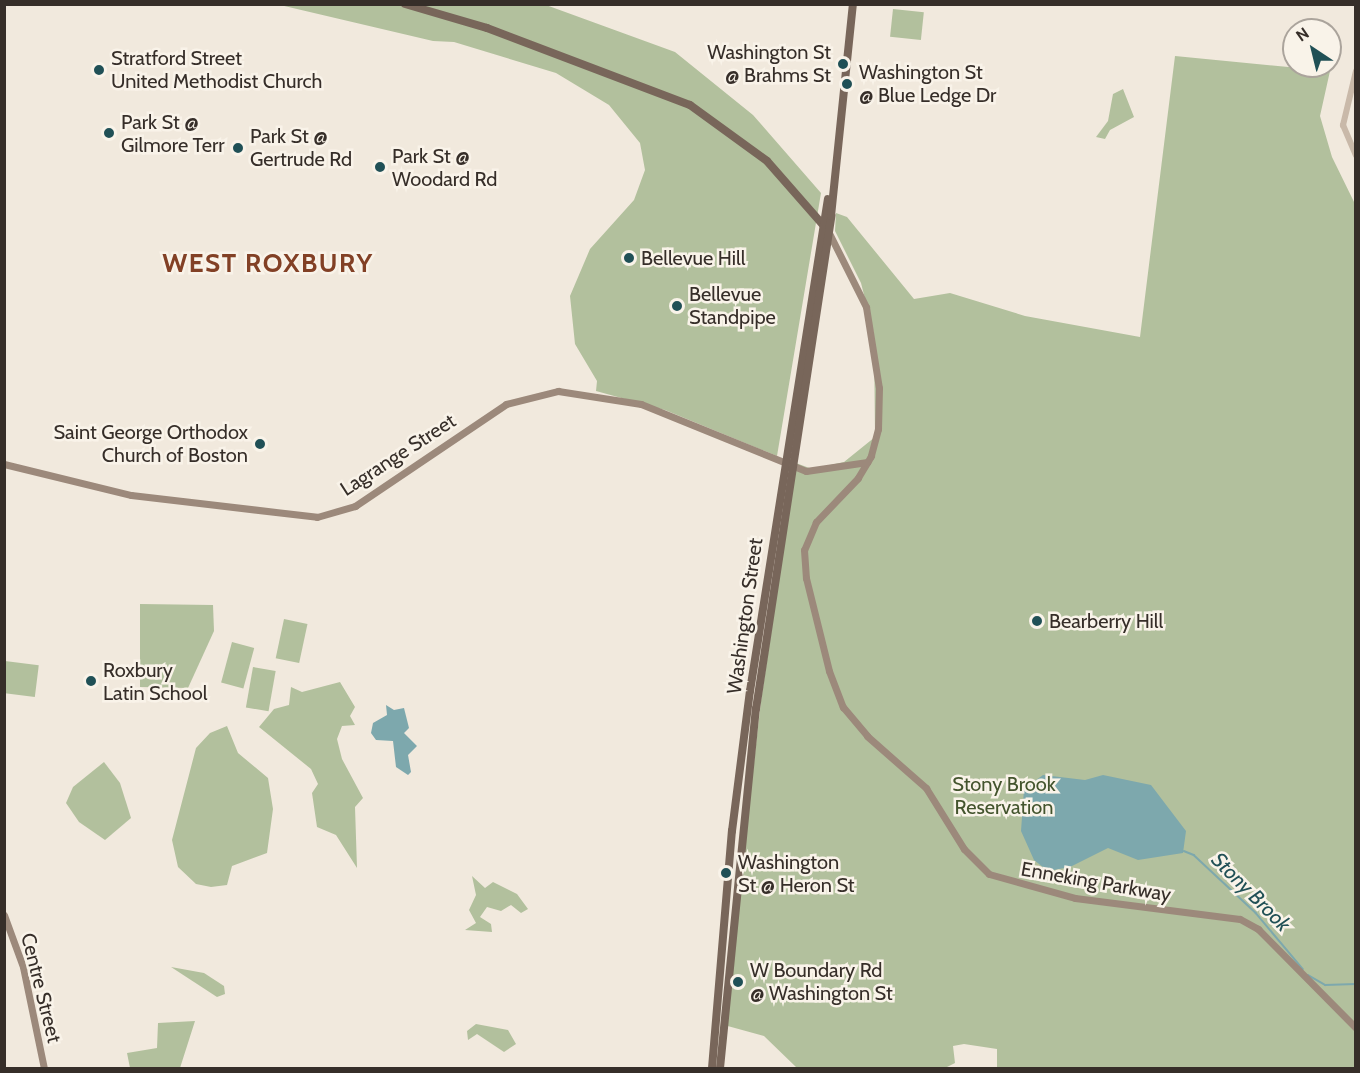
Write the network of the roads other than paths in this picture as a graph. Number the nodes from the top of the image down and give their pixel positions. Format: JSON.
{"nodes":[{"id":1,"x":405,"y":4,"type":"edge"},
{"id":2,"x":853,"y":4,"type":"edge"},
{"id":3,"x":1356,"y":71,"type":"edge"},
{"id":4,"x":1356,"y":154,"type":"edge"},
{"id":5,"x":825,"y":227,"type":"junction"},
{"id":6,"x":823,"y":258,"type":"junction"},
{"id":7,"x":854,"y":279,"type":"junction"},
{"id":8,"x":784,"y":462,"type":"junction"},
{"id":9,"x":867,"y":462,"type":"junction"},
{"id":10,"x":4,"y":464,"type":"edge"},
{"id":11,"x":792,"y":467,"type":"junction"},
{"id":12,"x":4,"y":915,"type":"edge"},
{"id":13,"x":1356,"y":1028,"type":"edge"},
{"id":14,"x":44,"y":1068,"type":"edge"},
{"id":15,"x":712,"y":1068,"type":"edge"},
{"id":16,"x":720,"y":1068,"type":"edge"}],
"edges":[{"from":1,"to":5,"type":"main road"},
{"from":2,"to":5,"type":"main road","name":"Washington Street"},
{"from":3,"to":4,"type":"street"},
{"from":5,"to":6,"type":"main road","name":"Washington Street"},
{"from":5,"to":7,"type":"main road","name":"Enneking Parkway"},
{"from":5,"to":8,"type":"main road","name":"Washington Street"},
{"from":6,"to":7,"type":"main road"},
{"from":6,"to":11,"type":"main road","name":"Washington Street"},
{"from":7,"to":9,"type":"main road","name":"Enneking Parkway"},
{"from":8,"to":10,"type":"main road","name":"Lagrange Street"},
{"from":8,"to":11,"type":"main road","name":"Lagrange Street"},
{"from":8,"to":15,"type":"main road","name":"Washington Street"},
{"from":9,"to":11,"type":"main road"},
{"from":9,"to":13,"type":"main road","name":"Enneking Parkway"},
{"from":11,"to":16,"type":"main road","name":"Washington Street"},
{"from":12,"to":14,"type":"main road","name":"Centre Street"}]}
